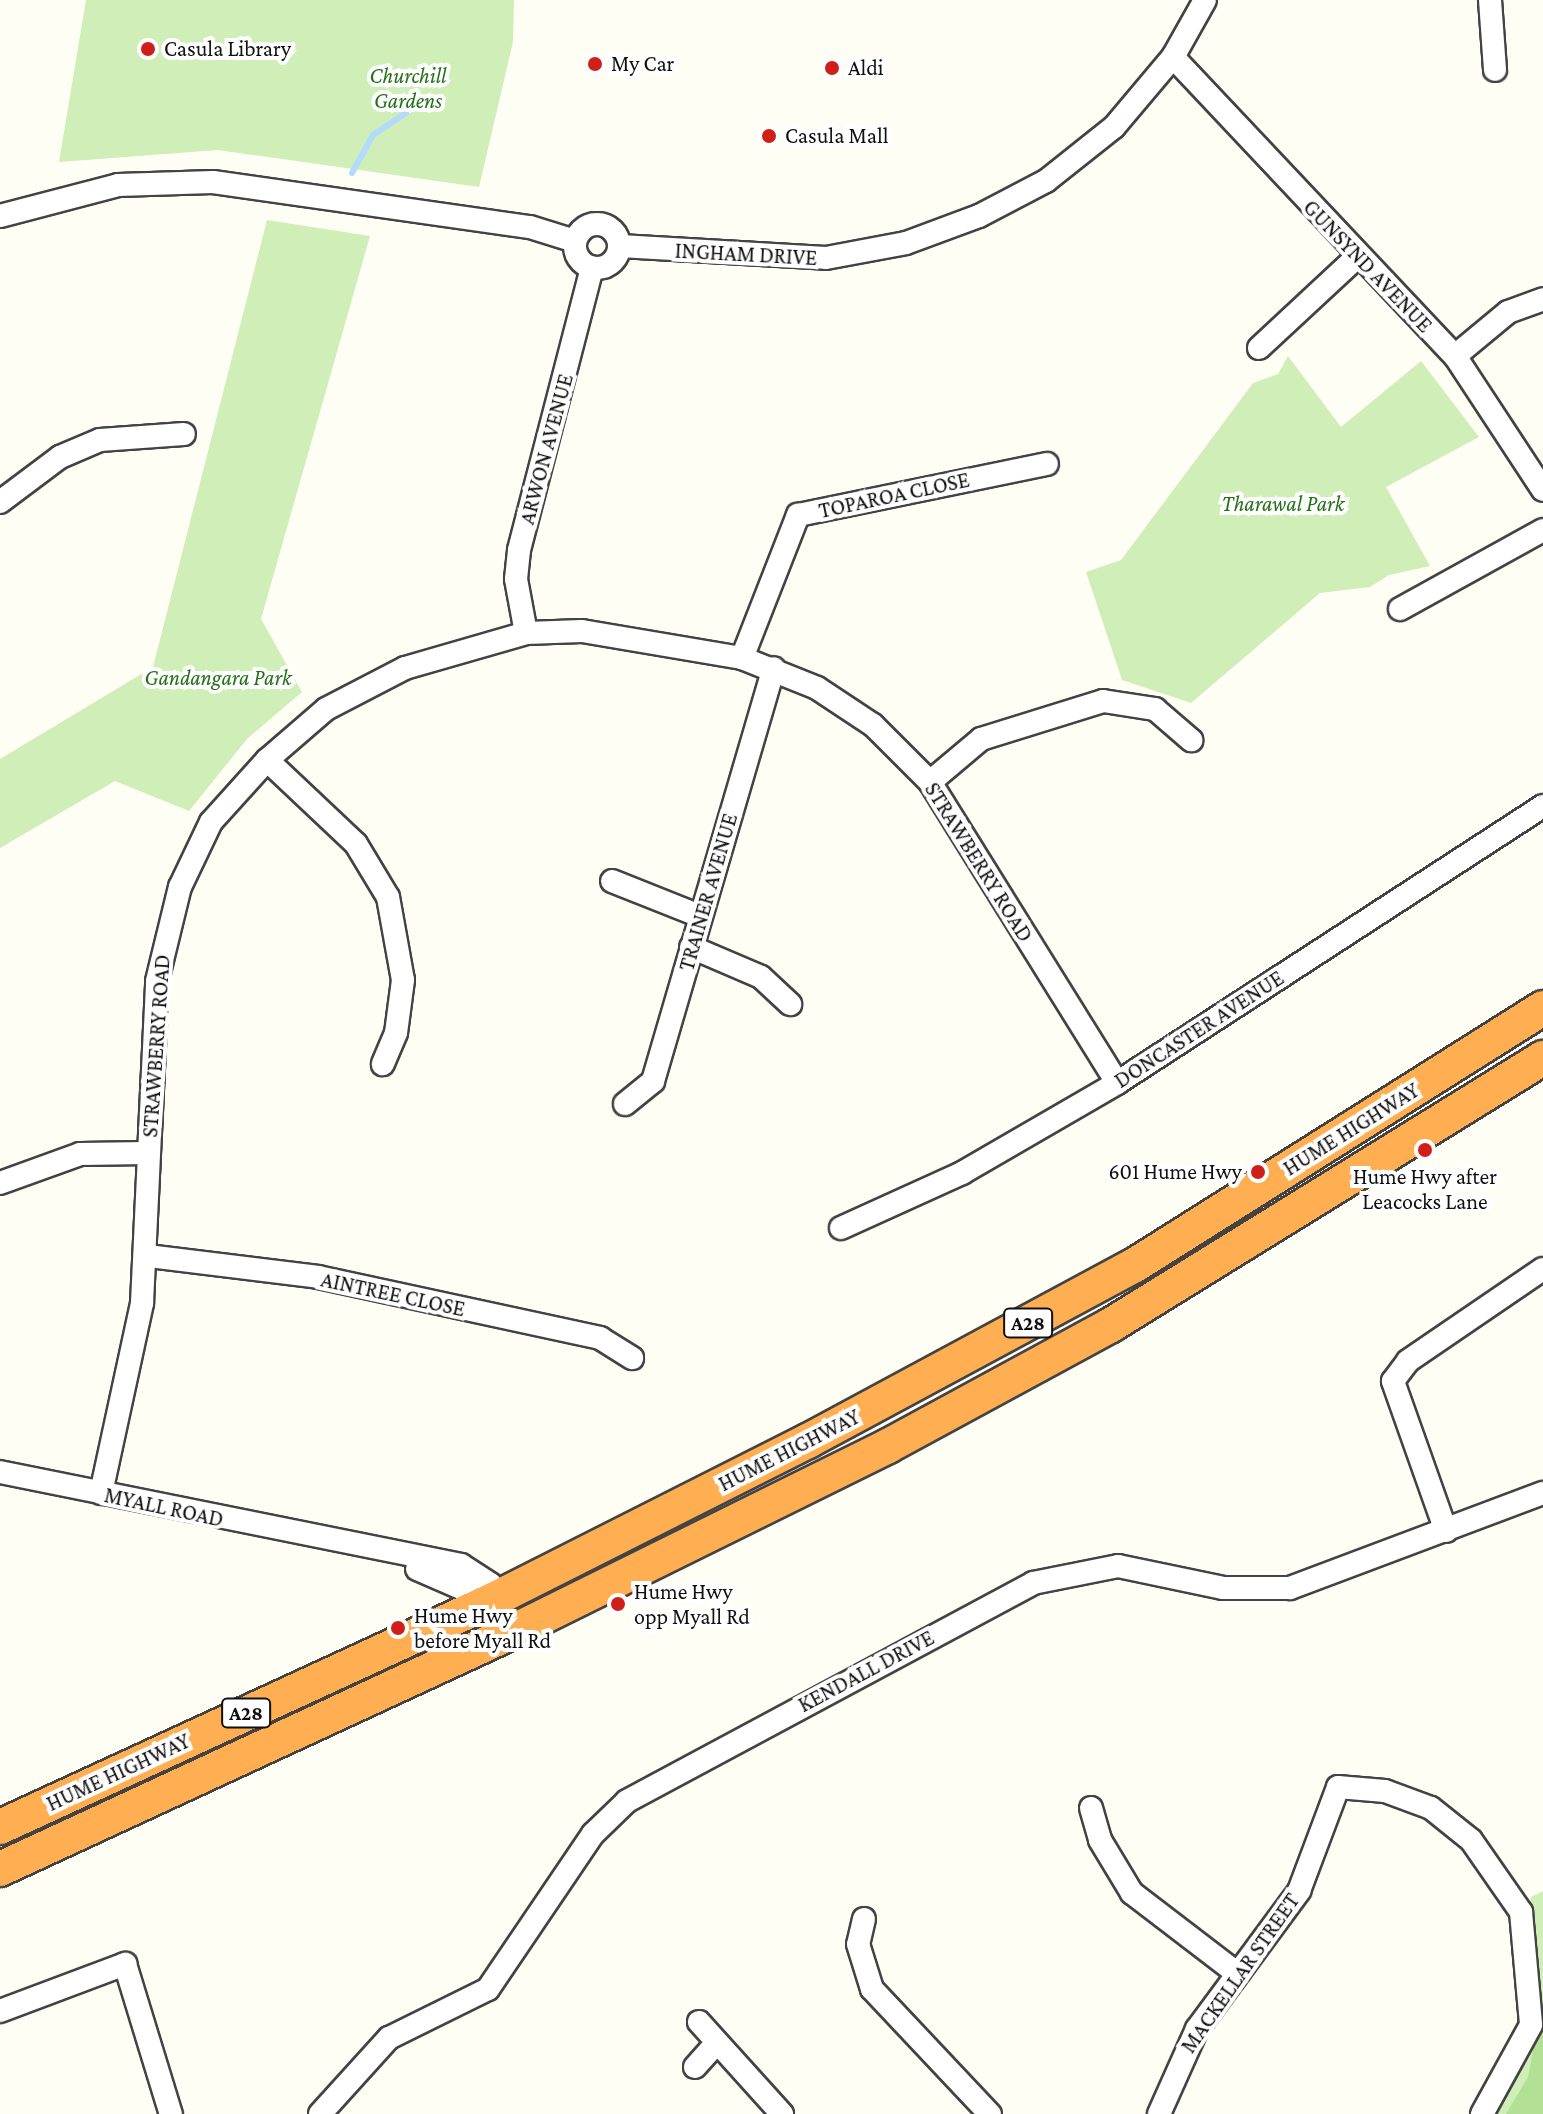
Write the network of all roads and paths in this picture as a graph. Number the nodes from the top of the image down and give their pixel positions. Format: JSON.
{"nodes":[{"id":1,"x":1205,"y":0,"type":"edge"},
{"id":2,"x":1490,"y":0,"type":"edge"},
{"id":3,"x":1173,"y":57,"type":"junction"},
{"id":4,"x":1495,"y":70,"type":"dead end"},
{"id":5,"x":0,"y":216,"type":"edge"},
{"id":6,"x":575,"y":241,"type":"junction"},
{"id":7,"x":620,"y":246,"type":"junction"},
{"id":8,"x":1356,"y":258,"type":"junction"},
{"id":9,"x":592,"y":267,"type":"junction"},
{"id":10,"x":1543,"y":299,"type":"edge"},
{"id":11,"x":1259,"y":348,"type":"dead end"},
{"id":12,"x":1455,"y":356,"type":"junction"},
{"id":13,"x":184,"y":434,"type":"dead end"},
{"id":14,"x":1047,"y":464,"type":"dead end"},
{"id":15,"x":1543,"y":490,"type":"edge"},
{"id":16,"x":0,"y":502,"type":"edge"},
{"id":17,"x":1543,"y":530,"type":"edge"},
{"id":18,"x":1400,"y":609,"type":"dead end"},
{"id":19,"x":526,"y":633,"type":"junction"},
{"id":20,"x":742,"y":658,"type":"junction"},
{"id":21,"x":774,"y":668,"type":"junction"},
{"id":22,"x":1191,"y":740,"type":"dead end"},
{"id":23,"x":267,"y":760,"type":"junction"},
{"id":24,"x":930,"y":782,"type":"junction"},
{"id":25,"x":1543,"y":806,"type":"edge"},
{"id":26,"x":612,"y":881,"type":"dead end"},
{"id":27,"x":700,"y":916,"type":"junction"},
{"id":28,"x":691,"y":947,"type":"junction"},
{"id":29,"x":790,"y":1004,"type":"dead end"},
{"id":30,"x":1543,"y":1008,"type":"edge"},
{"id":31,"x":1543,"y":1058,"type":"edge"},
{"id":32,"x":383,"y":1064,"type":"dead end"},
{"id":33,"x":1117,"y":1083,"type":"junction"},
{"id":34,"x":625,"y":1104,"type":"dead end"},
{"id":35,"x":148,"y":1153,"type":"junction"},
{"id":36,"x":0,"y":1183,"type":"edge"},
{"id":37,"x":841,"y":1228,"type":"dead end"},
{"id":38,"x":148,"y":1256,"type":"junction"},
{"id":39,"x":1543,"y":1269,"type":"edge"},
{"id":40,"x":632,"y":1358,"type":"dead end"},
{"id":41,"x":0,"y":1472,"type":"edge"},
{"id":42,"x":101,"y":1493,"type":"junction"},
{"id":43,"x":1542,"y":1498,"type":"edge"},
{"id":44,"x":1446,"y":1531,"type":"junction"},
{"id":45,"x":491,"y":1601,"type":"junction"},
{"id":46,"x":512,"y":1632,"type":"junction"},
{"id":47,"x":1091,"y":1808,"type":"dead end"},
{"id":48,"x":0,"y":1827,"type":"edge"},
{"id":49,"x":0,"y":1869,"type":"edge"},
{"id":50,"x":864,"y":1919,"type":"dead end"},
{"id":51,"x":1238,"y":1974,"type":"junction"},
{"id":52,"x":0,"y":2011,"type":"edge"},
{"id":53,"x":699,"y":2022,"type":"dead end"},
{"id":54,"x":716,"y":2044,"type":"junction"},
{"id":55,"x":695,"y":2067,"type":"dead end"},
{"id":56,"x":171,"y":2114,"type":"edge"},
{"id":57,"x":320,"y":2114,"type":"edge"},
{"id":58,"x":782,"y":2114,"type":"edge"},
{"id":59,"x":988,"y":2114,"type":"edge"},
{"id":60,"x":1159,"y":2114,"type":"edge"},
{"id":61,"x":1482,"y":2114,"type":"edge"}],
"edges":[{"from":1,"to":3,"type":"street","name":"INGHAM DRIVE"},
{"from":2,"to":4,"type":"street"},
{"from":3,"to":7,"type":"street","name":"INGHAM DRIVE"},
{"from":3,"to":8,"type":"street","name":"GUNSYND AVENUE"},
{"from":5,"to":6,"type":"street"},
{"from":6,"to":7,"type":"street"},
{"from":6,"to":9,"type":"street"},
{"from":7,"to":9,"type":"street"},
{"from":8,"to":11,"type":"street"},
{"from":8,"to":12,"type":"street","name":"GUNSYND AVENUE"},
{"from":9,"to":19,"type":"street","name":"ARWON AVENUE"},
{"from":10,"to":12,"type":"street"},
{"from":12,"to":15,"type":"street","name":"GUNSYND AVENUE"},
{"from":13,"to":16,"type":"street"},
{"from":14,"to":20,"type":"street","name":"TOPAROA CLOSE"},
{"from":17,"to":18,"type":"street"},
{"from":19,"to":20,"type":"street","name":"STRAWBERRY ROAD"},
{"from":19,"to":23,"type":"street","name":"STRAWBERRY ROAD"},
{"from":20,"to":21,"type":"street","name":"STRAWBERRY ROAD"},
{"from":21,"to":24,"type":"street","name":"STRAWBERRY ROAD"},
{"from":21,"to":27,"type":"street","name":"TRAINER AVENUE"},
{"from":22,"to":24,"type":"street"},
{"from":23,"to":32,"type":"street"},
{"from":23,"to":35,"type":"street","name":"STRAWBERRY ROAD"},
{"from":24,"to":33,"type":"street","name":"STRAWBERRY ROAD"},
{"from":25,"to":33,"type":"street","name":"DONCASTER AVENUE"},
{"from":26,"to":27,"type":"street"},
{"from":27,"to":28,"type":"street","name":"TRAINER AVENUE"},
{"from":28,"to":29,"type":"street"},
{"from":28,"to":34,"type":"street","name":"TRAINER AVENUE"},
{"from":30,"to":45,"type":"highway","name":"HUME HIGHWAY","number":"A28"},
{"from":31,"to":46,"type":"highway","name":"HUME HIGHWAY","number":"A28"},
{"from":33,"to":37,"type":"street","name":"DONCASTER AVENUE"},
{"from":35,"to":36,"type":"street"},
{"from":35,"to":38,"type":"street","name":"STRAWBERRY ROAD"},
{"from":38,"to":40,"type":"street","name":"AINTREE CLOSE"},
{"from":38,"to":42,"type":"street","name":"STRAWBERRY ROAD"},
{"from":39,"to":44,"type":"street"},
{"from":41,"to":42,"type":"street","name":"MYALL ROAD"},
{"from":42,"to":45,"type":"street","name":"MYALL ROAD"},
{"from":43,"to":44,"type":"street","name":"KENDALL DRIVE"},
{"from":44,"to":57,"type":"street","name":"KENDALL DRIVE"},
{"from":45,"to":46,"type":"street","name":"MYALL ROAD"},
{"from":45,"to":48,"type":"highway","name":"HUME HIGHWAY","number":"A28"},
{"from":46,"to":49,"type":"highway","name":"HUME HIGHWAY","number":"A28"},
{"from":47,"to":51,"type":"street"},
{"from":50,"to":59,"type":"street"},
{"from":51,"to":60,"type":"street","name":"MACKELLAR STREET"},
{"from":51,"to":61,"type":"street","name":"MACKELLAR STREET"},
{"from":52,"to":56,"type":"street"},
{"from":53,"to":54,"type":"street"},
{"from":54,"to":55,"type":"street"},
{"from":54,"to":58,"type":"street"}]}
